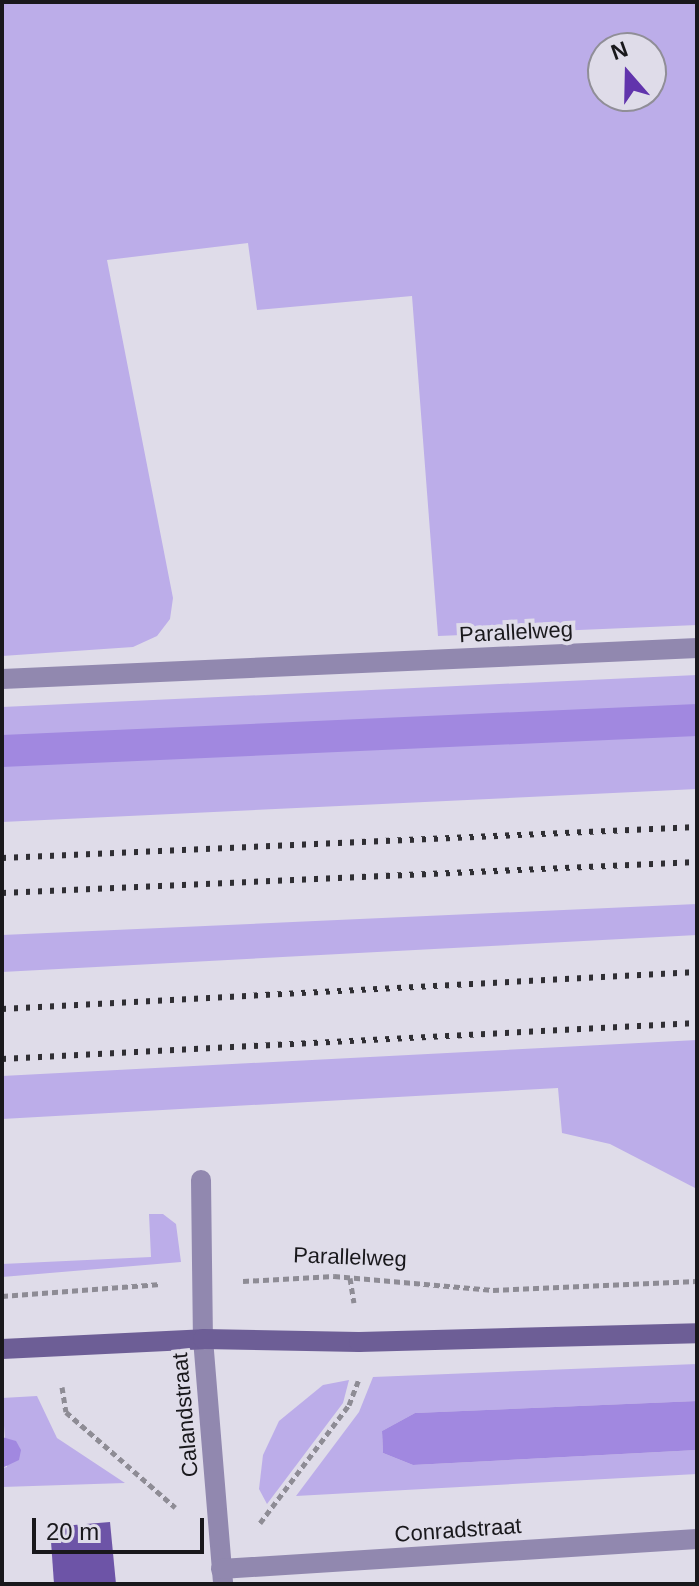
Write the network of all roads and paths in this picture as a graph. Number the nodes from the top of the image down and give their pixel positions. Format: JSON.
{"nodes":[{"id":1,"x":697,"y":648,"type":"edge"},
{"id":2,"x":2,"y":679,"type":"edge"},
{"id":3,"x":201,"y":1180,"type":"dead end"},
{"id":4,"x":350,"y":1278,"type":"junction"},
{"id":5,"x":697,"y":1281,"type":"edge"},
{"id":6,"x":202,"y":1283,"type":"junction"},
{"id":7,"x":50,"y":1291,"type":"junction"},
{"id":8,"x":2,"y":1296,"type":"edge"},
{"id":9,"x":697,"y":1333,"type":"edge"},
{"id":10,"x":203,"y":1339,"type":"junction"},
{"id":11,"x":359,"y":1342,"type":"junction"},
{"id":12,"x":55,"y":1345,"type":"junction"},
{"id":13,"x":2,"y":1349,"type":"edge"},
{"id":14,"x":697,"y":1539,"type":"edge"},
{"id":15,"x":222,"y":1577,"type":"edge"}],
"edges":[{"from":1,"to":2,"type":"street","name":"Parallelweg"},
{"from":3,"to":6,"type":"street","name":"Calandstraat"},
{"from":4,"to":5,"type":"path","name":"Parallelweg"},
{"from":4,"to":6,"type":"path","name":"Parallelweg"},
{"from":4,"to":11,"type":"path"},
{"from":6,"to":7,"type":"path","name":"Parallelweg"},
{"from":6,"to":10,"type":"street","name":"Calandstraat"},
{"from":7,"to":8,"type":"path","name":"Parallelweg"},
{"from":7,"to":12,"type":"path"},
{"from":9,"to":11,"type":"main road"},
{"from":10,"to":11,"type":"main road"},
{"from":10,"to":12,"type":"main road"},
{"from":10,"to":15,"type":"street","name":"Calandstraat"},
{"from":11,"to":15,"type":"path"},
{"from":12,"to":13,"type":"main road"},
{"from":12,"to":15,"type":"path"},
{"from":14,"to":15,"type":"street","name":"Conradstraat"}]}
